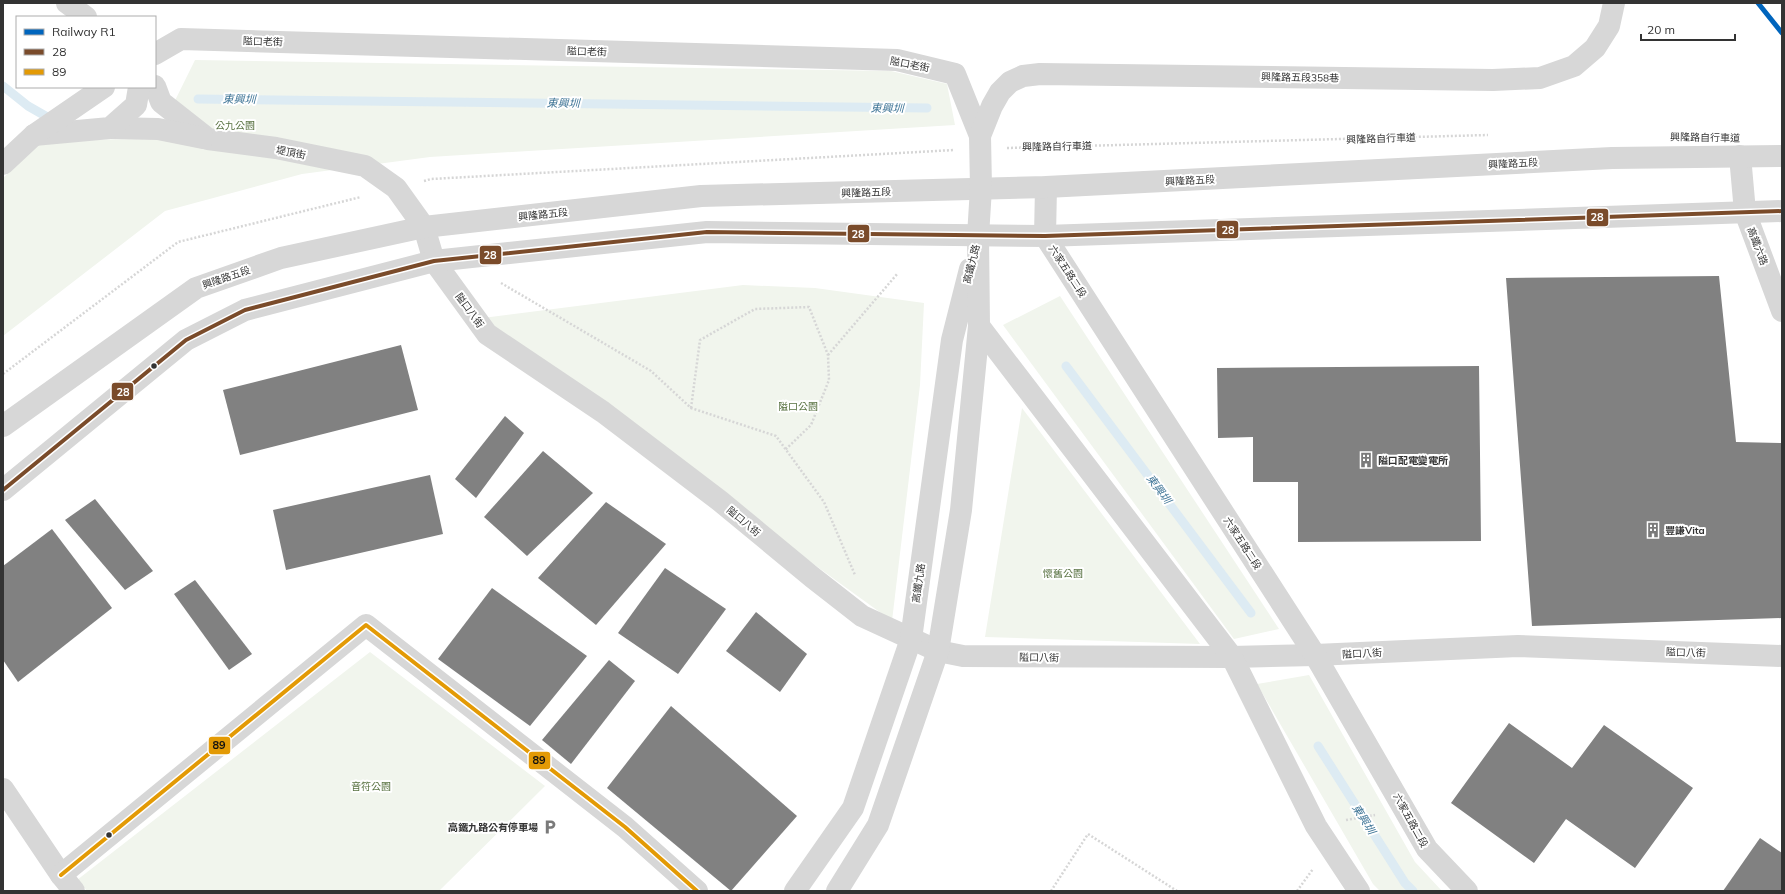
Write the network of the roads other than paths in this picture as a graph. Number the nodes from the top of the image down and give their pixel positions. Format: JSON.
{"nodes":[{"id":1,"x":67,"y":3,"type":"edge"},
{"id":2,"x":1614,"y":3,"type":"edge"},
{"id":3,"x":85,"y":16,"type":"edge"},
{"id":4,"x":156,"y":53,"type":"edge"},
{"id":5,"x":103,"y":88,"type":"edge"},
{"id":6,"x":139,"y":88,"type":"edge"},
{"id":7,"x":156,"y":88,"type":"edge"},
{"id":8,"x":110,"y":128,"type":"junction"},
{"id":9,"x":34,"y":134,"type":"junction"},
{"id":10,"x":208,"y":139,"type":"junction"},
{"id":11,"x":979,"y":142,"type":"junction"},
{"id":12,"x":1740,"y":156,"type":"junction"},
{"id":13,"x":1782,"y":156,"type":"edge"},
{"id":14,"x":3,"y":164,"type":"edge"},
{"id":15,"x":1046,"y":187,"type":"junction"},
{"id":16,"x":981,"y":188,"type":"junction"},
{"id":17,"x":1782,"y":211,"type":"edge"},
{"id":18,"x":1745,"y":212,"type":"junction"},
{"id":19,"x":424,"y":227,"type":"junction"},
{"id":20,"x":978,"y":236,"type":"junction"},
{"id":21,"x":1045,"y":236,"type":"junction"},
{"id":22,"x":434,"y":261,"type":"junction"},
{"id":23,"x":1782,"y":311,"type":"edge"},
{"id":24,"x":979,"y":326,"type":"junction"},
{"id":25,"x":3,"y":426,"type":"edge"},
{"id":26,"x":3,"y":490,"type":"edge"},
{"id":27,"x":911,"y":639,"type":"junction"},
{"id":28,"x":938,"y":650,"type":"junction"},
{"id":29,"x":1315,"y":655,"type":"junction"},
{"id":30,"x":1782,"y":656,"type":"edge"},
{"id":31,"x":1232,"y":657,"type":"junction"},
{"id":32,"x":3,"y":789,"type":"edge"},
{"id":33,"x":68,"y":883,"type":"edge"},
{"id":34,"x":697,"y":891,"type":"edge"},
{"id":35,"x":795,"y":891,"type":"edge"},
{"id":36,"x":837,"y":891,"type":"edge"},
{"id":37,"x":1359,"y":891,"type":"edge"},
{"id":38,"x":1467,"y":891,"type":"edge"}],
"edges":[{"from":1,"to":3,"type":"street"},
{"from":2,"to":11,"type":"street","name":"興隆路五段358巷"},
{"from":4,"to":11,"type":"street","name":"隘口老街"},
{"from":5,"to":9,"type":"street"},
{"from":6,"to":8,"type":"street"},
{"from":7,"to":10,"type":"street"},
{"from":8,"to":9,"type":"street"},
{"from":8,"to":10,"type":"street"},
{"from":9,"to":14,"type":"street"},
{"from":10,"to":19,"type":"street","name":"堤頂街"},
{"from":11,"to":16,"type":"street","name":"隘口老街"},
{"from":12,"to":13,"type":"street","name":"興隆路五段"},
{"from":12,"to":15,"type":"street","name":"興隆路五段"},
{"from":12,"to":18,"type":"street","name":"高鐵六路"},
{"from":15,"to":16,"type":"street","name":"興隆路五段"},
{"from":15,"to":21,"type":"street","name":"六家五路二段"},
{"from":16,"to":19,"type":"street","name":"興隆路五段"},
{"from":16,"to":20,"type":"street","name":"隘口老街"},
{"from":17,"to":18,"type":"street"},
{"from":18,"to":21,"type":"street"},
{"from":18,"to":23,"type":"street","name":"高鐵六路"},
{"from":19,"to":22,"type":"street","name":"堤頂街"},
{"from":19,"to":25,"type":"street","name":"興隆路五段"},
{"from":20,"to":21,"type":"street"},
{"from":20,"to":22,"type":"street"},
{"from":20,"to":24,"type":"street","name":"高鐵九路"},
{"from":20,"to":27,"type":"street","name":"高鐵九路"},
{"from":21,"to":29,"type":"street","name":"六家五路二段"},
{"from":22,"to":26,"type":"street"},
{"from":22,"to":27,"type":"street","name":"隘口八街"},
{"from":24,"to":28,"type":"street","name":"高鐵九路"},
{"from":24,"to":31,"type":"street"},
{"from":27,"to":28,"type":"street","name":"隘口八街"},
{"from":27,"to":35,"type":"street","name":"高鐵九路"},
{"from":28,"to":31,"type":"street","name":"隘口八街"},
{"from":28,"to":36,"type":"street","name":"高鐵九路"},
{"from":29,"to":30,"type":"street","name":"隘口八街"},
{"from":29,"to":31,"type":"street","name":"隘口八街"},
{"from":29,"to":38,"type":"street","name":"六家五路二段"},
{"from":31,"to":37,"type":"street"},
{"from":32,"to":33,"type":"street"},
{"from":33,"to":34,"type":"street"}]}
